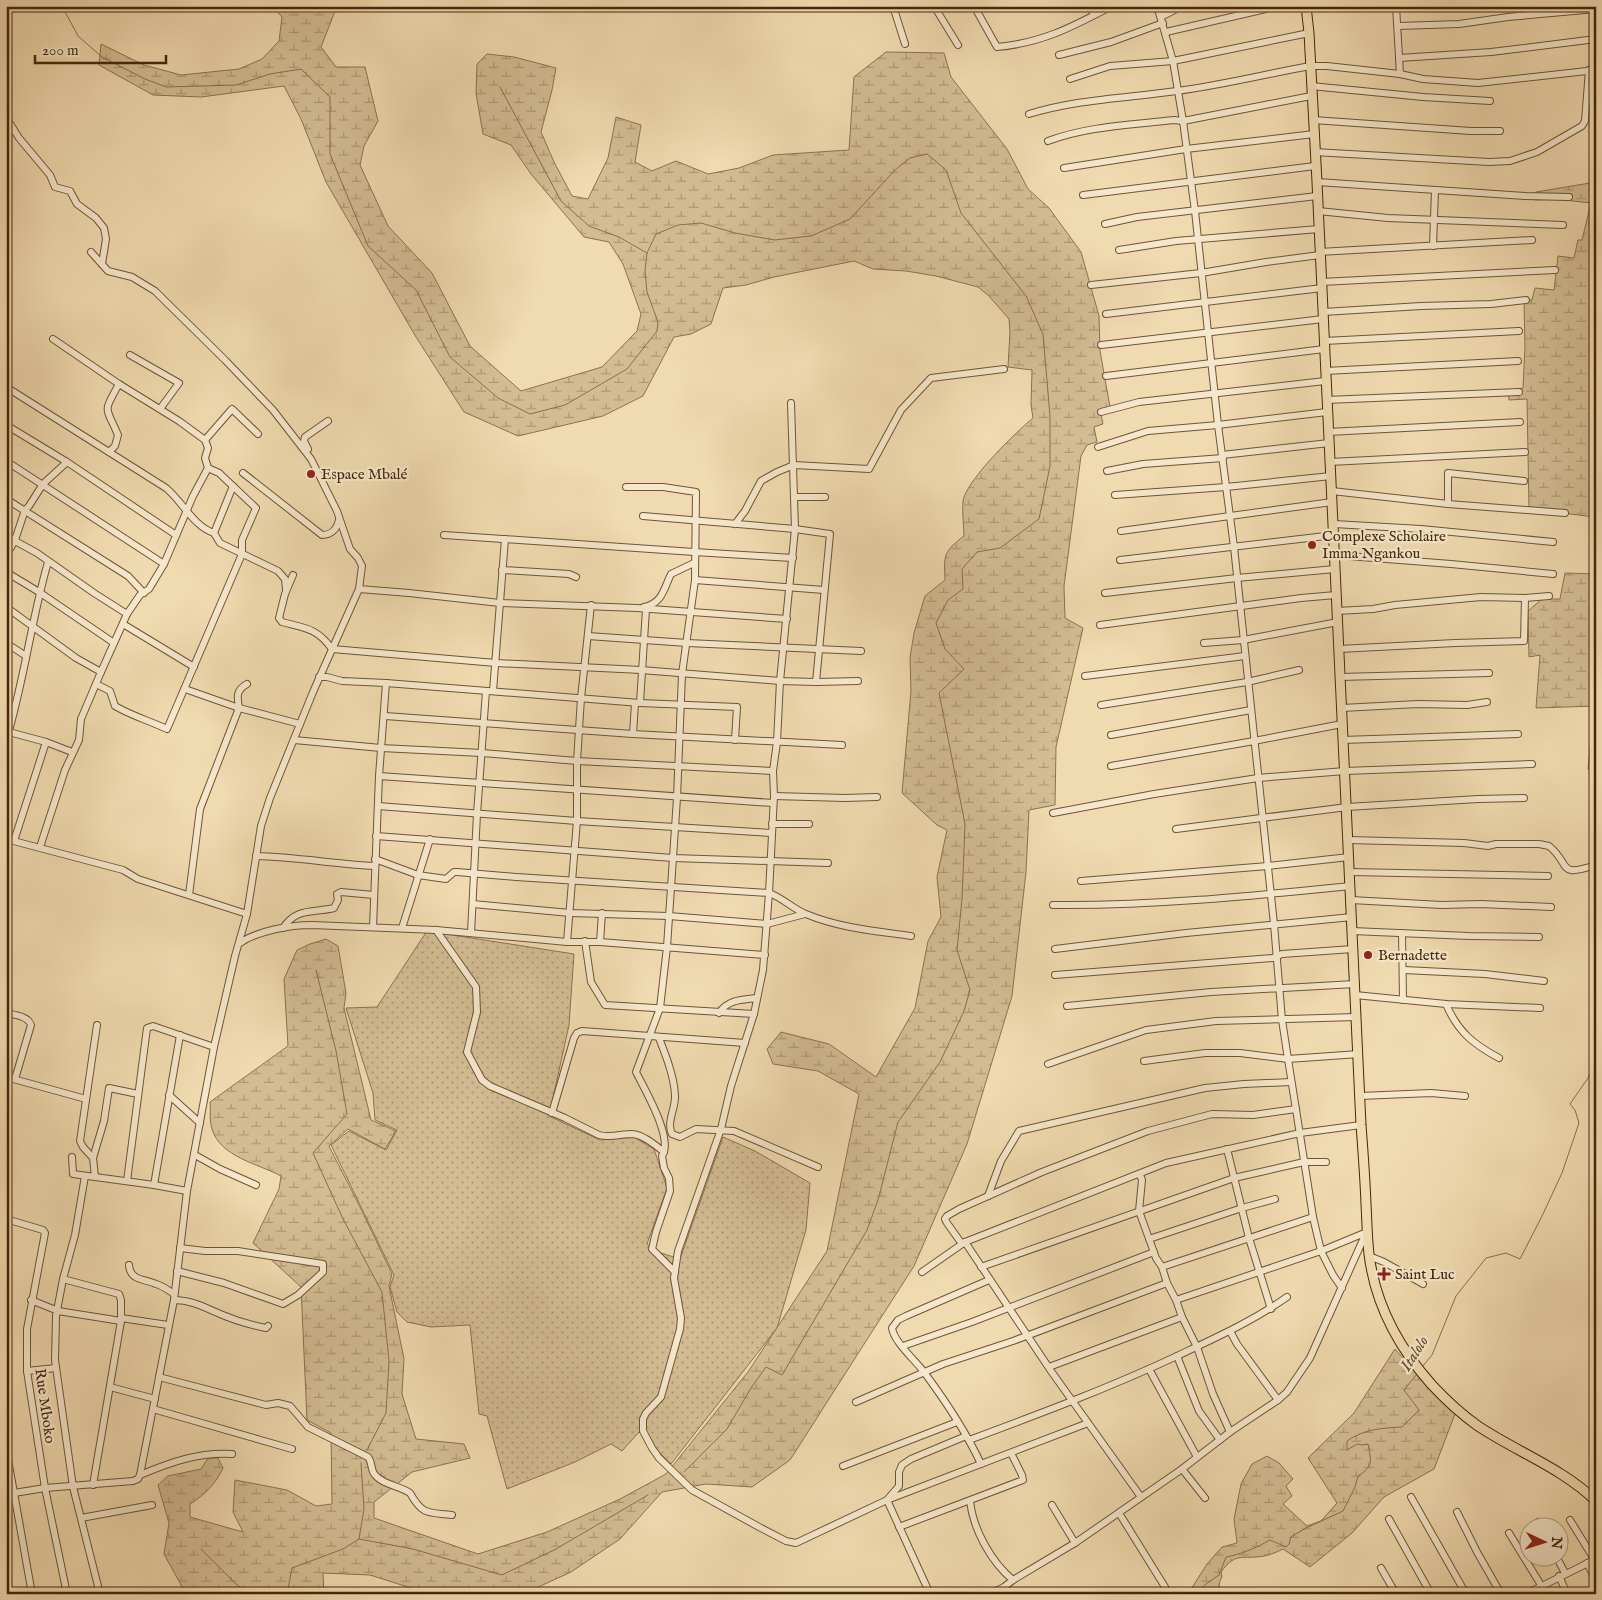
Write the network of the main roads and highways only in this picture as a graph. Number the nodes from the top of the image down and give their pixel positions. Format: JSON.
{"nodes":[{"id":1,"x":1306,"y":6,"type":"edge"},
{"id":2,"x":1596,"y":1501,"type":"edge"}],
"edges":[{"from":1,"to":2,"type":"highway"}]}
